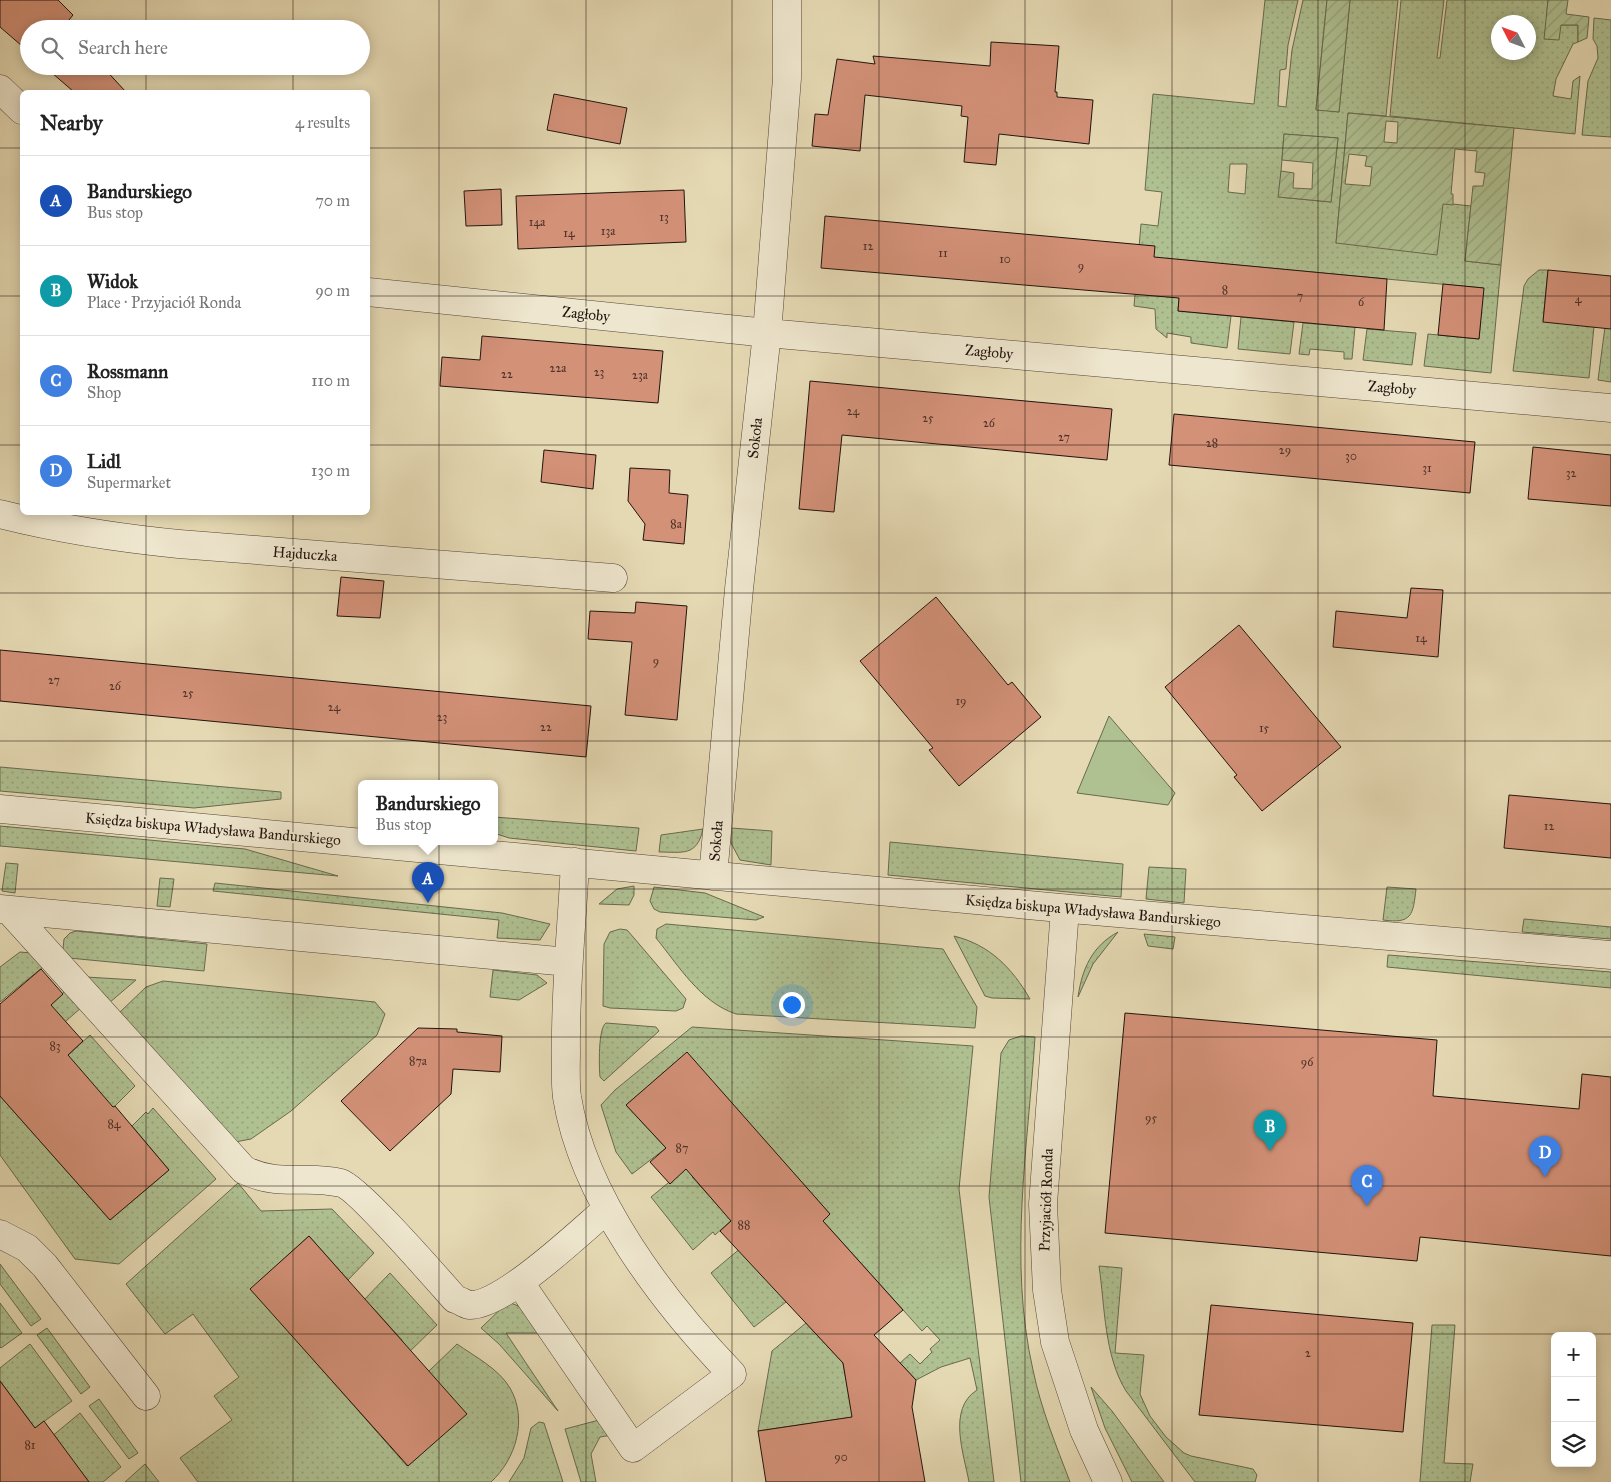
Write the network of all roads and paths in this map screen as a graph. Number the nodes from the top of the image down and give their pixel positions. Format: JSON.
{"nodes":[{"id":1,"x":787,"y":0,"type":"edge"},
{"id":2,"x":0,"y":89,"type":"edge"},
{"id":3,"x":20,"y":108,"type":"edge"},
{"id":4,"x":370,"y":292,"type":"edge"},
{"id":5,"x":767,"y":332,"type":"junction"},
{"id":6,"x":1611,"y":408,"type":"edge"},
{"id":7,"x":0,"y":514,"type":"edge"},
{"id":8,"x":613,"y":578,"type":"dead end"},
{"id":9,"x":0,"y":809,"type":"edge"},
{"id":10,"x":358,"y":842,"type":"edge"},
{"id":11,"x":390,"y":845,"type":"edge"},
{"id":12,"x":574,"y":862,"type":"junction"},
{"id":13,"x":713,"y":876,"type":"junction"},
{"id":14,"x":1065,"y":909,"type":"junction"},
{"id":15,"x":4,"y":910,"type":"edge"},
{"id":16,"x":1611,"y":955,"type":"edge"},
{"id":17,"x":568,"y":962,"type":"junction"},
{"id":18,"x":606,"y":1210,"type":"junction"},
{"id":19,"x":0,"y":1234,"type":"edge"},
{"id":20,"x":520,"y":1282,"type":"junction"},
{"id":21,"x":146,"y":1396,"type":"dead end"},
{"id":22,"x":1108,"y":1482,"type":"edge"}],
"edges":[{"from":1,"to":5,"type":"street","name":"Sokoła"},
{"from":2,"to":3,"type":"street"},
{"from":4,"to":5,"type":"street","name":"Zagłoby"},
{"from":5,"to":6,"type":"street","name":"Zagłoby"},
{"from":5,"to":13,"type":"street","name":"Sokoła"},
{"from":7,"to":8,"type":"street","name":"Hajduczka"},
{"from":9,"to":10,"type":"street","name":"Księdza biskupa Władysława Bandurskiego"},
{"from":11,"to":12,"type":"street","name":"Księdza biskupa Władysława Bandurskiego"},
{"from":12,"to":13,"type":"street","name":"Księdza biskupa Władysława Bandurskiego"},
{"from":12,"to":17,"type":"street"},
{"from":13,"to":14,"type":"street","name":"Księdza biskupa Władysława Bandurskiego"},
{"from":14,"to":16,"type":"street","name":"Księdza biskupa Władysława Bandurskiego"},
{"from":14,"to":22,"type":"street","name":"Przyjaciół Ronda"},
{"from":15,"to":17,"type":"street"},
{"from":15,"to":20,"type":"street"},
{"from":17,"to":18,"type":"street"},
{"from":18,"to":20,"type":"street"},
{"from":18,"to":20,"type":"street"},
{"from":19,"to":21,"type":"street"}]}
